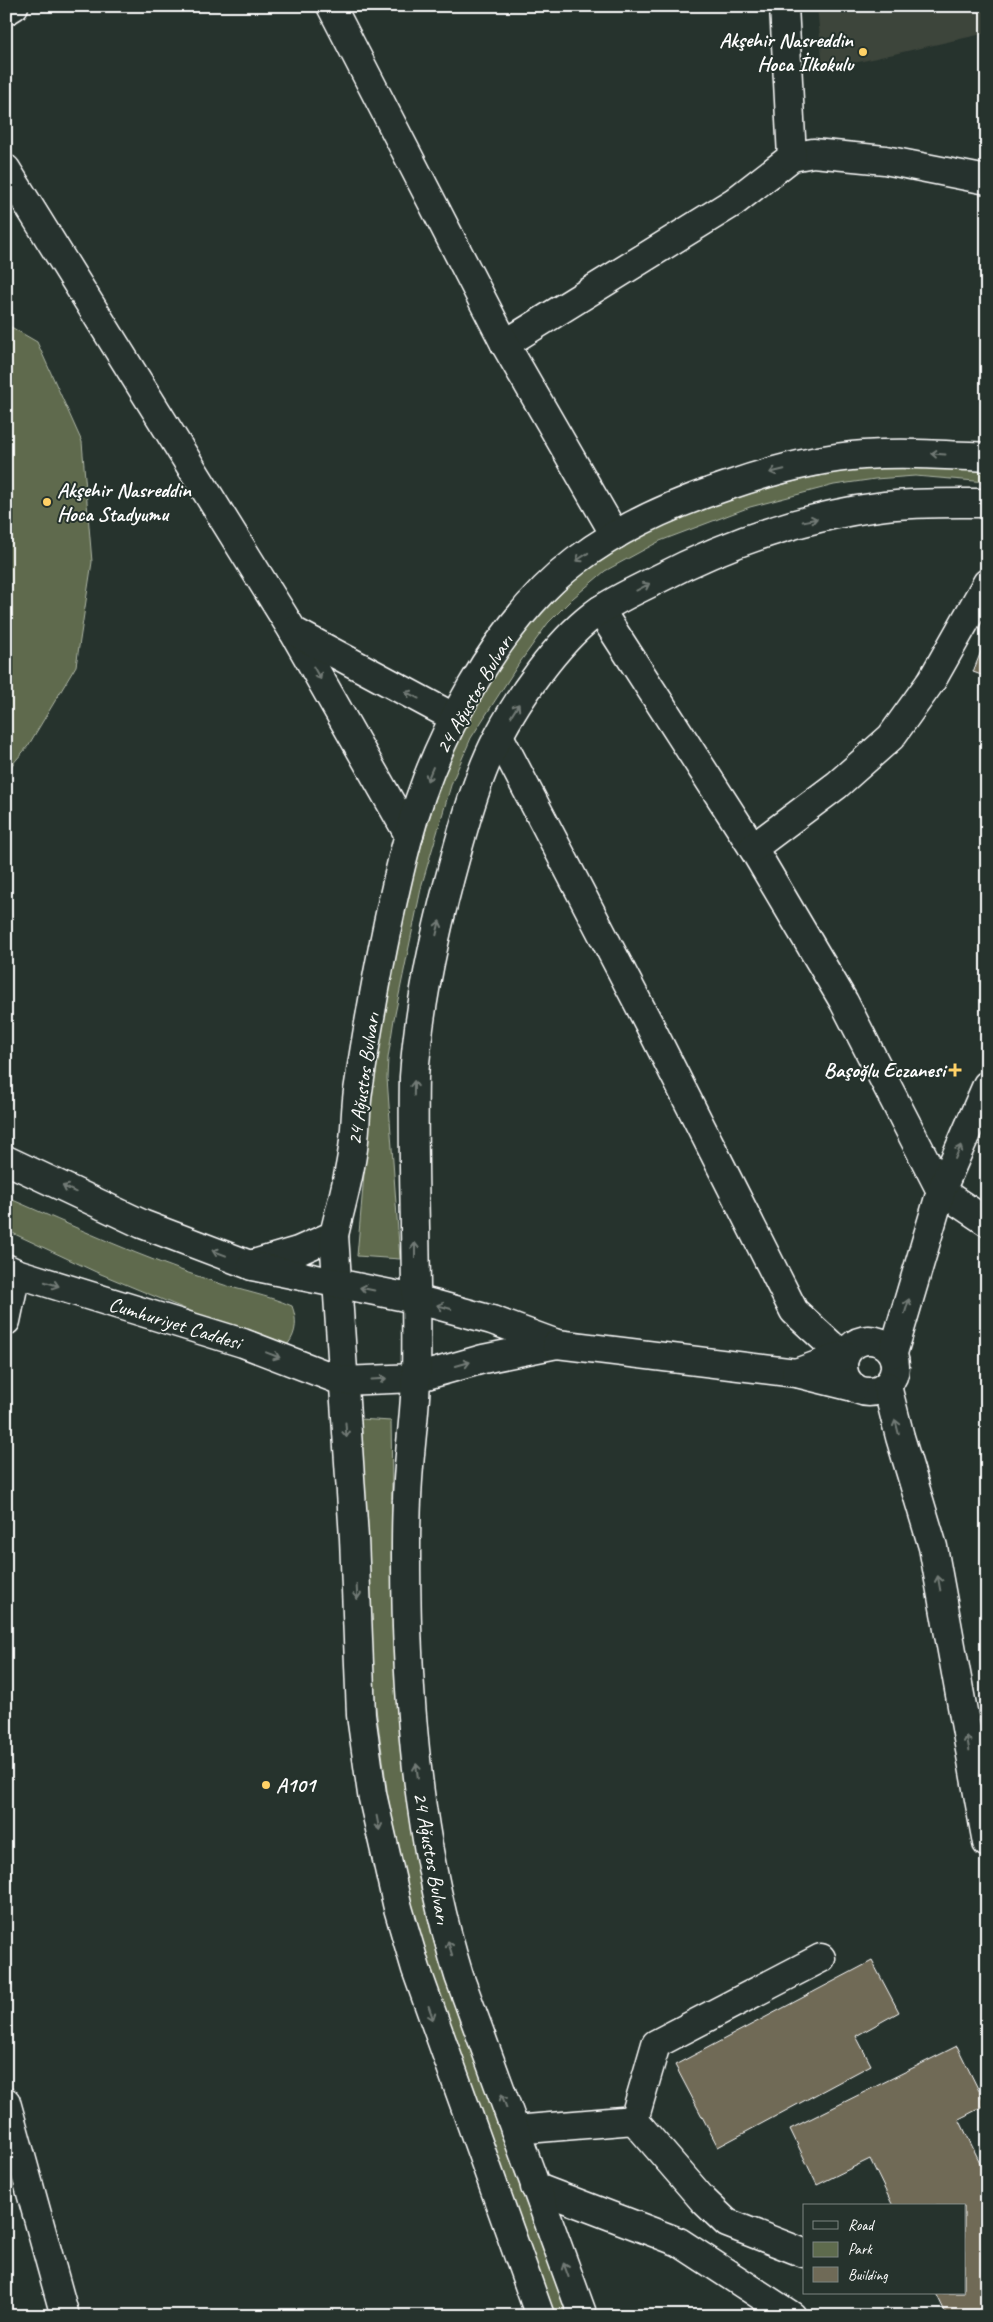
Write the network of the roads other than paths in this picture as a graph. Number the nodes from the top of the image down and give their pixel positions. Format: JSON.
{"nodes":[{"id":1,"x":14,"y":6,"type":"edge"},
{"id":2,"x":331,"y":6,"type":"edge"},
{"id":3,"x":784,"y":6,"type":"edge"},
{"id":4,"x":6,"y":11,"type":"edge"},
{"id":5,"x":792,"y":157,"type":"junction"},
{"id":6,"x":6,"y":169,"type":"edge"},
{"id":7,"x":987,"y":180,"type":"edge"},
{"id":8,"x":505,"y":344,"type":"junction"},
{"id":9,"x":987,"y":457,"type":"edge"},
{"id":10,"x":987,"y":503,"type":"edge"},
{"id":11,"x":615,"y":535,"type":"junction"},
{"id":12,"x":987,"y":583,"type":"edge"},
{"id":13,"x":600,"y":610,"type":"junction"},
{"id":14,"x":293,"y":631,"type":"junction"},
{"id":15,"x":455,"y":718,"type":"junction"},
{"id":16,"x":498,"y":736,"type":"junction"},
{"id":17,"x":409,"y":835,"type":"junction"},
{"id":18,"x":753,"y":848,"type":"junction"},
{"id":19,"x":987,"y":1085,"type":"edge"},
{"id":20,"x":6,"y":1160,"type":"edge"},
{"id":21,"x":941,"y":1191,"type":"junction"},
{"id":22,"x":987,"y":1222,"type":"edge"},
{"id":23,"x":334,"y":1235,"type":"junction"},
{"id":24,"x":250,"y":1265,"type":"junction"},
{"id":25,"x":11,"y":1271,"type":"edge"},
{"id":26,"x":337,"y":1283,"type":"junction"},
{"id":27,"x":415,"y":1299,"type":"junction"},
{"id":28,"x":6,"y":1321,"type":"edge"},
{"id":29,"x":557,"y":1344,"type":"junction"},
{"id":30,"x":893,"y":1353,"type":"junction"},
{"id":31,"x":845,"y":1355,"type":"junction"},
{"id":32,"x":796,"y":1373,"type":"junction"},
{"id":33,"x":416,"y":1378,"type":"junction"},
{"id":34,"x":342,"y":1381,"type":"junction"},
{"id":35,"x":887,"y":1386,"type":"junction"},
{"id":36,"x":853,"y":1387,"type":"junction"},
{"id":37,"x":987,"y":1843,"type":"edge"},
{"id":38,"x":821,"y":1958,"type":"dead end"},
{"id":39,"x":6,"y":2102,"type":"edge"},
{"id":40,"x":634,"y":2120,"type":"junction"},
{"id":41,"x":515,"y":2130,"type":"junction"},
{"id":42,"x":535,"y":2187,"type":"junction"},
{"id":43,"x":803,"y":2253,"type":"edge"},
{"id":44,"x":65,"y":2316,"type":"edge"},
{"id":45,"x":540,"y":2316,"type":"edge"},
{"id":46,"x":583,"y":2316,"type":"edge"},
{"id":47,"x":792,"y":2316,"type":"edge"}],
"edges":[{"from":1,"to":4,"type":"street"},
{"from":2,"to":8,"type":"street"},
{"from":3,"to":5,"type":"street"},
{"from":5,"to":7,"type":"street"},
{"from":5,"to":8,"type":"street"},
{"from":6,"to":14,"type":"street"},
{"from":8,"to":11,"type":"street"},
{"from":9,"to":11,"type":"street","name":"24 Ağustos Bulvarı","one_way":true},
{"from":13,"to":10,"type":"street","name":"24 Ağustos Bulvarı","one_way":true},
{"from":11,"to":15,"type":"street","name":"24 Ağustos Bulvarı","one_way":true},
{"from":12,"to":18,"type":"street"},
{"from":16,"to":13,"type":"street","name":"24 Ağustos Bulvarı","one_way":true},
{"from":13,"to":18,"type":"street"},
{"from":15,"to":14,"type":"street","one_way":true},
{"from":14,"to":17,"type":"street","one_way":true},
{"from":15,"to":17,"type":"street","name":"24 Ağustos Bulvarı","one_way":true},
{"from":27,"to":16,"type":"street","name":"24 Ağustos Bulvarı","one_way":true},
{"from":16,"to":31,"type":"street"},
{"from":17,"to":23,"type":"street","name":"24 Ağustos Bulvarı"},
{"from":18,"to":21,"type":"street"},
{"from":21,"to":19,"type":"street","one_way":true},
{"from":24,"to":20,"type":"street","one_way":true},
{"from":21,"to":22,"type":"street"},
{"from":30,"to":21,"type":"street","one_way":true},
{"from":23,"to":24,"type":"street"},
{"from":23,"to":26,"type":"street","name":"24 Ağustos Bulvarı"},
{"from":24,"to":26,"type":"street"},
{"from":25,"to":28,"type":"street"},
{"from":25,"to":34,"type":"street","name":"Cumhuriyet Caddesi","one_way":true},
{"from":27,"to":26,"type":"street","one_way":true},
{"from":26,"to":34,"type":"street","name":"24 Ağustos Bulvarı"},
{"from":29,"to":27,"type":"street","one_way":true},
{"from":27,"to":33,"type":"street","name":"24 Ağustos Bulvarı"},
{"from":29,"to":32,"type":"street"},
{"from":33,"to":29,"type":"street","one_way":true},
{"from":30,"to":31,"type":"street"},
{"from":30,"to":35,"type":"street"},
{"from":31,"to":32,"type":"street"},
{"from":31,"to":36,"type":"street"},
{"from":32,"to":36,"type":"street"},
{"from":34,"to":33,"type":"street","one_way":true},
{"from":41,"to":33,"type":"street","name":"24 Ağustos Bulvarı","one_way":true},
{"from":34,"to":45,"type":"street","name":"24 Ağustos Bulvarı","one_way":true},
{"from":35,"to":36,"type":"street"},
{"from":37,"to":35,"type":"street","one_way":true},
{"from":38,"to":40,"type":"street"},
{"from":39,"to":44,"type":"street"},
{"from":40,"to":41,"type":"street"},
{"from":40,"to":43,"type":"street"},
{"from":41,"to":42,"type":"street","name":"24 Ağustos Bulvarı"},
{"from":46,"to":42,"type":"street","name":"24 Ağustos Bulvarı","one_way":true},
{"from":42,"to":47,"type":"street"}]}
